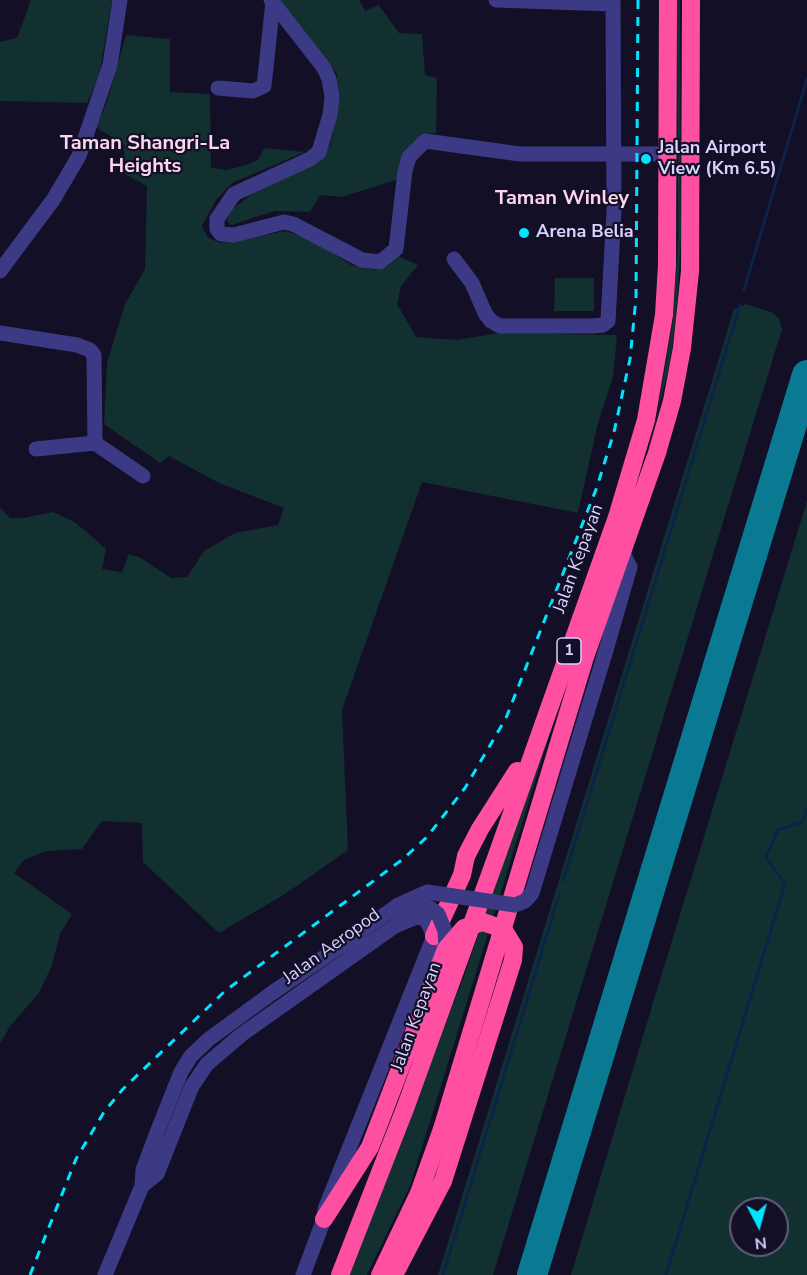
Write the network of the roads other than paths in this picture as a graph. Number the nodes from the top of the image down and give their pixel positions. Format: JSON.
{"nodes":[{"id":1,"x":120,"y":0,"type":"edge"},
{"id":2,"x":496,"y":0,"type":"edge"},
{"id":3,"x":668,"y":0,"type":"edge"},
{"id":4,"x":691,"y":0,"type":"edge"},
{"id":5,"x":272,"y":1,"type":"edge"},
{"id":6,"x":551,"y":1,"type":"edge"},
{"id":7,"x":613,"y":2,"type":"edge"},
{"id":8,"x":219,"y":88,"type":"dead end"},
{"id":9,"x":666,"y":154,"type":"junction"},
{"id":10,"x":613,"y":155,"type":"junction"},
{"id":11,"x":454,"y":259,"type":"dead end"},
{"id":12,"x":0,"y":271,"type":"edge"},
{"id":13,"x":0,"y":333,"type":"edge"},
{"id":14,"x":95,"y":443,"type":"junction"},
{"id":15,"x":36,"y":449,"type":"dead end"},
{"id":16,"x":143,"y":476,"type":"dead end"},
{"id":17,"x":623,"y":553,"type":"junction"},
{"id":18,"x":542,"y":724,"type":"junction"},
{"id":19,"x":520,"y":786,"type":"junction"},
{"id":20,"x":462,"y":875,"type":"junction"},
{"id":21,"x":361,"y":932,"type":"junction"},
{"id":22,"x":440,"y":942,"type":"junction"},
{"id":23,"x":142,"y":1186,"type":"junction"},
{"id":24,"x":324,"y":1219,"type":"joint"},
{"id":25,"x":105,"y":1275,"type":"edge"},
{"id":26,"x":303,"y":1275,"type":"edge"},
{"id":27,"x":340,"y":1275,"type":"edge"},
{"id":28,"x":380,"y":1275,"type":"edge"},
{"id":29,"x":394,"y":1275,"type":"edge"}],
"edges":[{"from":1,"to":12,"type":"street"},
{"from":2,"to":6,"type":"street"},
{"from":3,"to":9,"type":"highway","name":"Jalan Kepayan","number":"1"},
{"from":4,"to":17,"type":"highway","name":"Jalan Kepayan","number":"1"},
{"from":5,"to":8,"type":"street"},
{"from":5,"to":10,"type":"street"},
{"from":6,"to":7,"type":"street"},
{"from":7,"to":10,"type":"street"},
{"from":9,"to":10,"type":"street"},
{"from":9,"to":18,"type":"highway","name":"Jalan Kepayan","number":"1"},
{"from":10,"to":11,"type":"street"},
{"from":13,"to":14,"type":"street"},
{"from":14,"to":15,"type":"street"},
{"from":14,"to":16,"type":"street"},
{"from":17,"to":21,"type":"street","bridge":true},
{"from":17,"to":28,"type":"highway","name":"Jalan Kepayan","number":"1"},
{"from":18,"to":19,"type":"highway","name":"Jalan Kepayan","number":"1"},
{"from":18,"to":20,"type":"highway"},
{"from":19,"to":20,"type":"highway"},
{"from":19,"to":27,"type":"highway","name":"Jalan Kepayan","number":"1"},
{"from":20,"to":22,"type":"highway"},
{"from":21,"to":22,"type":"street","bridge":true},
{"from":21,"to":23,"type":"street"},
{"from":22,"to":23,"type":"street","name":"Jalan Aeropod"},
{"from":22,"to":24,"type":"highway"},
{"from":22,"to":29,"type":"highway","bridge":true},
{"from":23,"to":25,"type":"street","name":"Jalan Aeropod"},
{"from":24,"to":26,"type":"street"}]}
